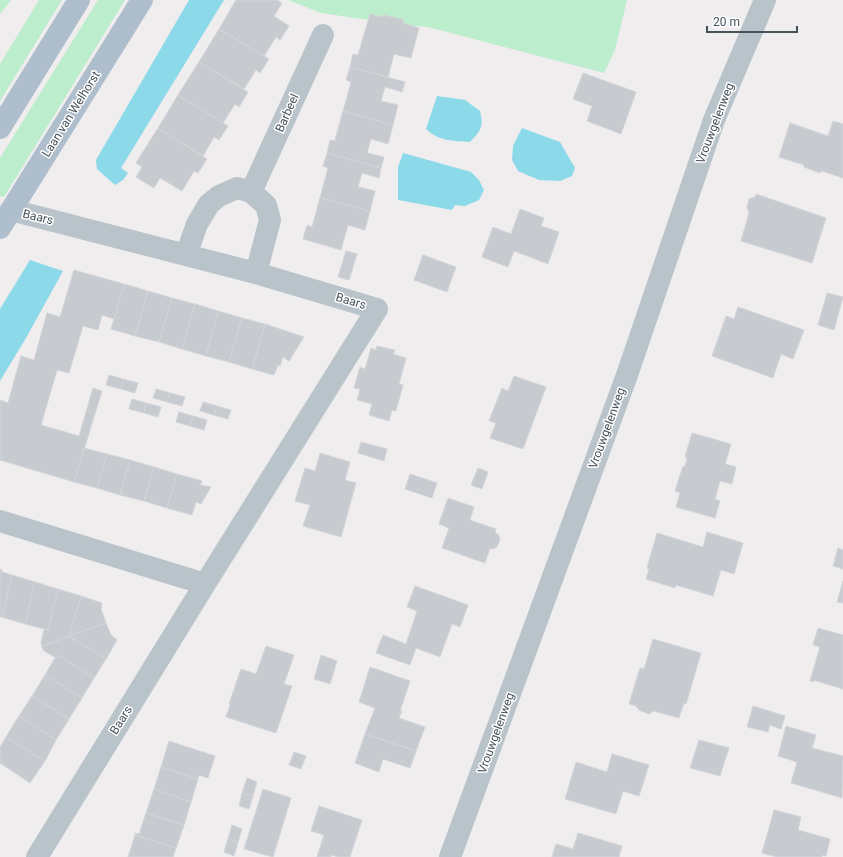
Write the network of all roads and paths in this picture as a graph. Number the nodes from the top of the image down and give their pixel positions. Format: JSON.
{"nodes":[{"id":1,"x":79,"y":0,"type":"edge"},
{"id":2,"x":142,"y":0,"type":"edge"},
{"id":3,"x":765,"y":0,"type":"edge"},
{"id":4,"x":323,"y":35,"type":"dead end"},
{"id":5,"x":0,"y":128,"type":"edge"},
{"id":6,"x":251,"y":192,"type":"junction"},
{"id":7,"x":6,"y":219,"type":"edge"},
{"id":8,"x":186,"y":255,"type":"junction"},
{"id":9,"x":256,"y":273,"type":"junction"},
{"id":10,"x":0,"y":521,"type":"edge"},
{"id":11,"x":206,"y":584,"type":"junction"},
{"id":12,"x":37,"y":857,"type":"edge"},
{"id":13,"x":450,"y":857,"type":"edge"}],
"edges":[{"from":1,"to":5,"type":"main road"},
{"from":2,"to":7,"type":"main road","name":"Laan van Welhorst"},
{"from":3,"to":13,"type":"street","name":"Vrouwgelenweg"},
{"from":4,"to":6,"type":"street","name":"Barbeel"},
{"from":6,"to":8,"type":"street"},
{"from":6,"to":9,"type":"street"},
{"from":7,"to":8,"type":"street","name":"Baars"},
{"from":8,"to":9,"type":"street","name":"Baars"},
{"from":9,"to":11,"type":"street","name":"Baars"},
{"from":10,"to":11,"type":"street"},
{"from":11,"to":12,"type":"street","name":"Baars"}]}
